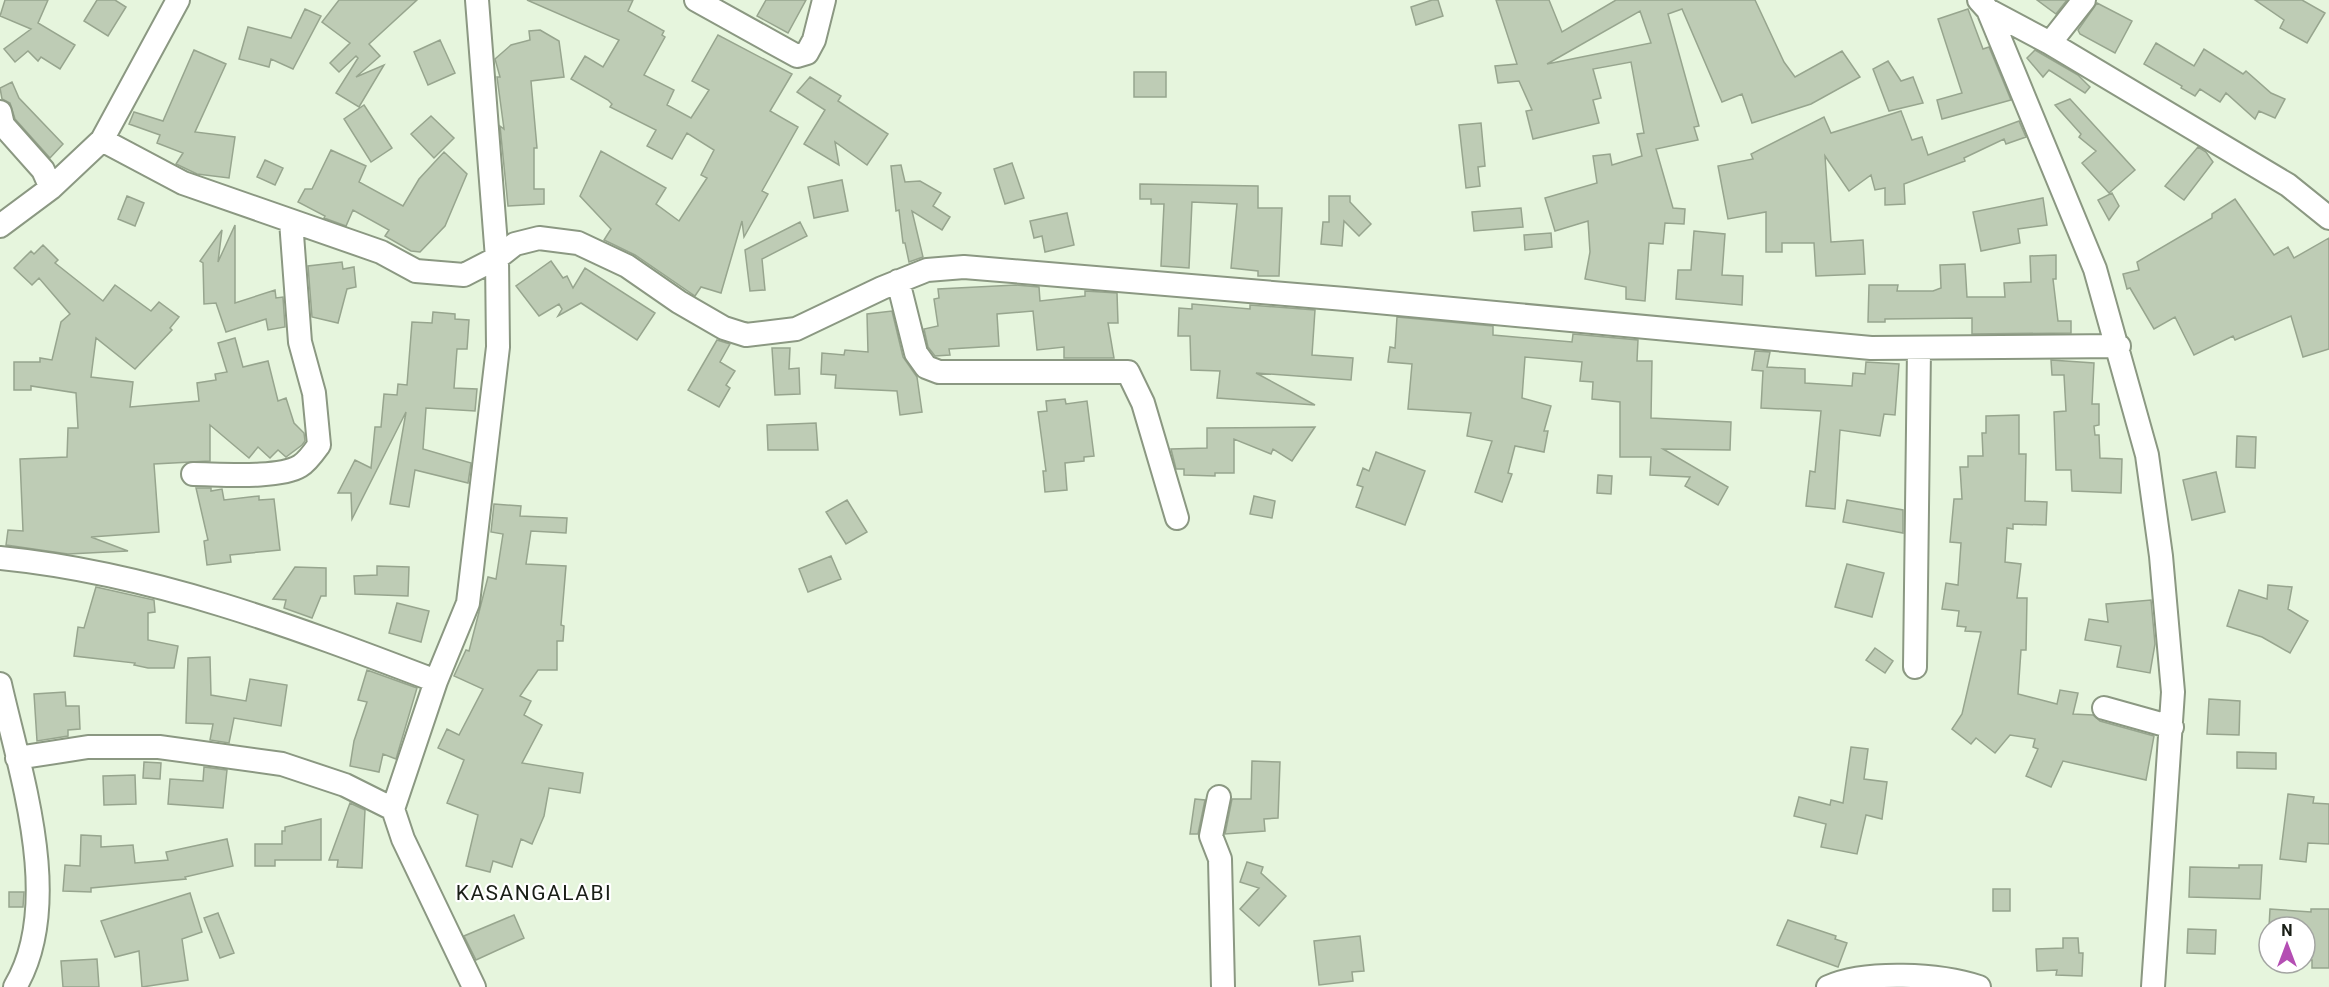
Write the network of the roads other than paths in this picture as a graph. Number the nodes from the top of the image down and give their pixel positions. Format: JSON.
{"nodes":[{"id":1,"x":178,"y":0,"type":"edge"},
{"id":2,"x":477,"y":0,"type":"edge"},
{"id":3,"x":696,"y":0,"type":"edge"},
{"id":4,"x":824,"y":0,"type":"edge"},
{"id":5,"x":2084,"y":0,"type":"edge"},
{"id":6,"x":1984,"y":5,"type":"edge"},
{"id":7,"x":2050,"y":44,"type":"junction"},
{"id":8,"x":0,"y":112,"type":"edge"},
{"id":9,"x":102,"y":140,"type":"junction"},
{"id":10,"x":51,"y":188,"type":"junction"},
{"id":11,"x":2329,"y":218,"type":"edge"},
{"id":12,"x":291,"y":221,"type":"junction"},
{"id":13,"x":0,"y":226,"type":"edge"},
{"id":14,"x":497,"y":258,"type":"junction"},
{"id":15,"x":898,"y":281,"type":"junction"},
{"id":16,"x":2119,"y":346,"type":"junction"},
{"id":17,"x":1919,"y":349,"type":"junction"},
{"id":18,"x":193,"y":474,"type":"dead end"},
{"id":19,"x":1177,"y":518,"type":"dead end"},
{"id":20,"x":0,"y":558,"type":"edge"},
{"id":21,"x":1915,"y":667,"type":"dead end"},
{"id":22,"x":436,"y":681,"type":"junction"},
{"id":23,"x":0,"y":684,"type":"edge"},
{"id":24,"x":2104,"y":708,"type":"dead end"},
{"id":25,"x":2172,"y":727,"type":"junction"},
{"id":26,"x":16,"y":759,"type":"junction"},
{"id":27,"x":1219,"y":797,"type":"dead end"},
{"id":28,"x":393,"y":809,"type":"junction"},
{"id":29,"x":15,"y":987,"type":"edge"},
{"id":30,"x":474,"y":987,"type":"edge"},
{"id":31,"x":1223,"y":987,"type":"edge"},
{"id":32,"x":1828,"y":987,"type":"edge"},
{"id":33,"x":1979,"y":987,"type":"edge"},
{"id":34,"x":2153,"y":987,"type":"edge"}],
"edges":[{"from":1,"to":9,"type":"street"},
{"from":2,"to":14,"type":"street"},
{"from":3,"to":4,"type":"street"},
{"from":5,"to":7,"type":"street"},
{"from":6,"to":7,"type":"street"},
{"from":6,"to":16,"type":"street"},
{"from":7,"to":11,"type":"street"},
{"from":8,"to":10,"type":"street"},
{"from":9,"to":10,"type":"street"},
{"from":9,"to":12,"type":"street"},
{"from":10,"to":13,"type":"street"},
{"from":12,"to":14,"type":"street"},
{"from":12,"to":18,"type":"street"},
{"from":14,"to":15,"type":"street"},
{"from":14,"to":22,"type":"street"},
{"from":15,"to":17,"type":"street"},
{"from":15,"to":19,"type":"street"},
{"from":16,"to":17,"type":"street"},
{"from":16,"to":25,"type":"street"},
{"from":17,"to":21,"type":"street"},
{"from":20,"to":22,"type":"street"},
{"from":22,"to":28,"type":"street"},
{"from":23,"to":26,"type":"street"},
{"from":24,"to":25,"type":"street"},
{"from":25,"to":34,"type":"street"},
{"from":26,"to":28,"type":"street"},
{"from":26,"to":29,"type":"street"},
{"from":27,"to":31,"type":"street"},
{"from":28,"to":30,"type":"street"},
{"from":32,"to":33,"type":"street"}]}
